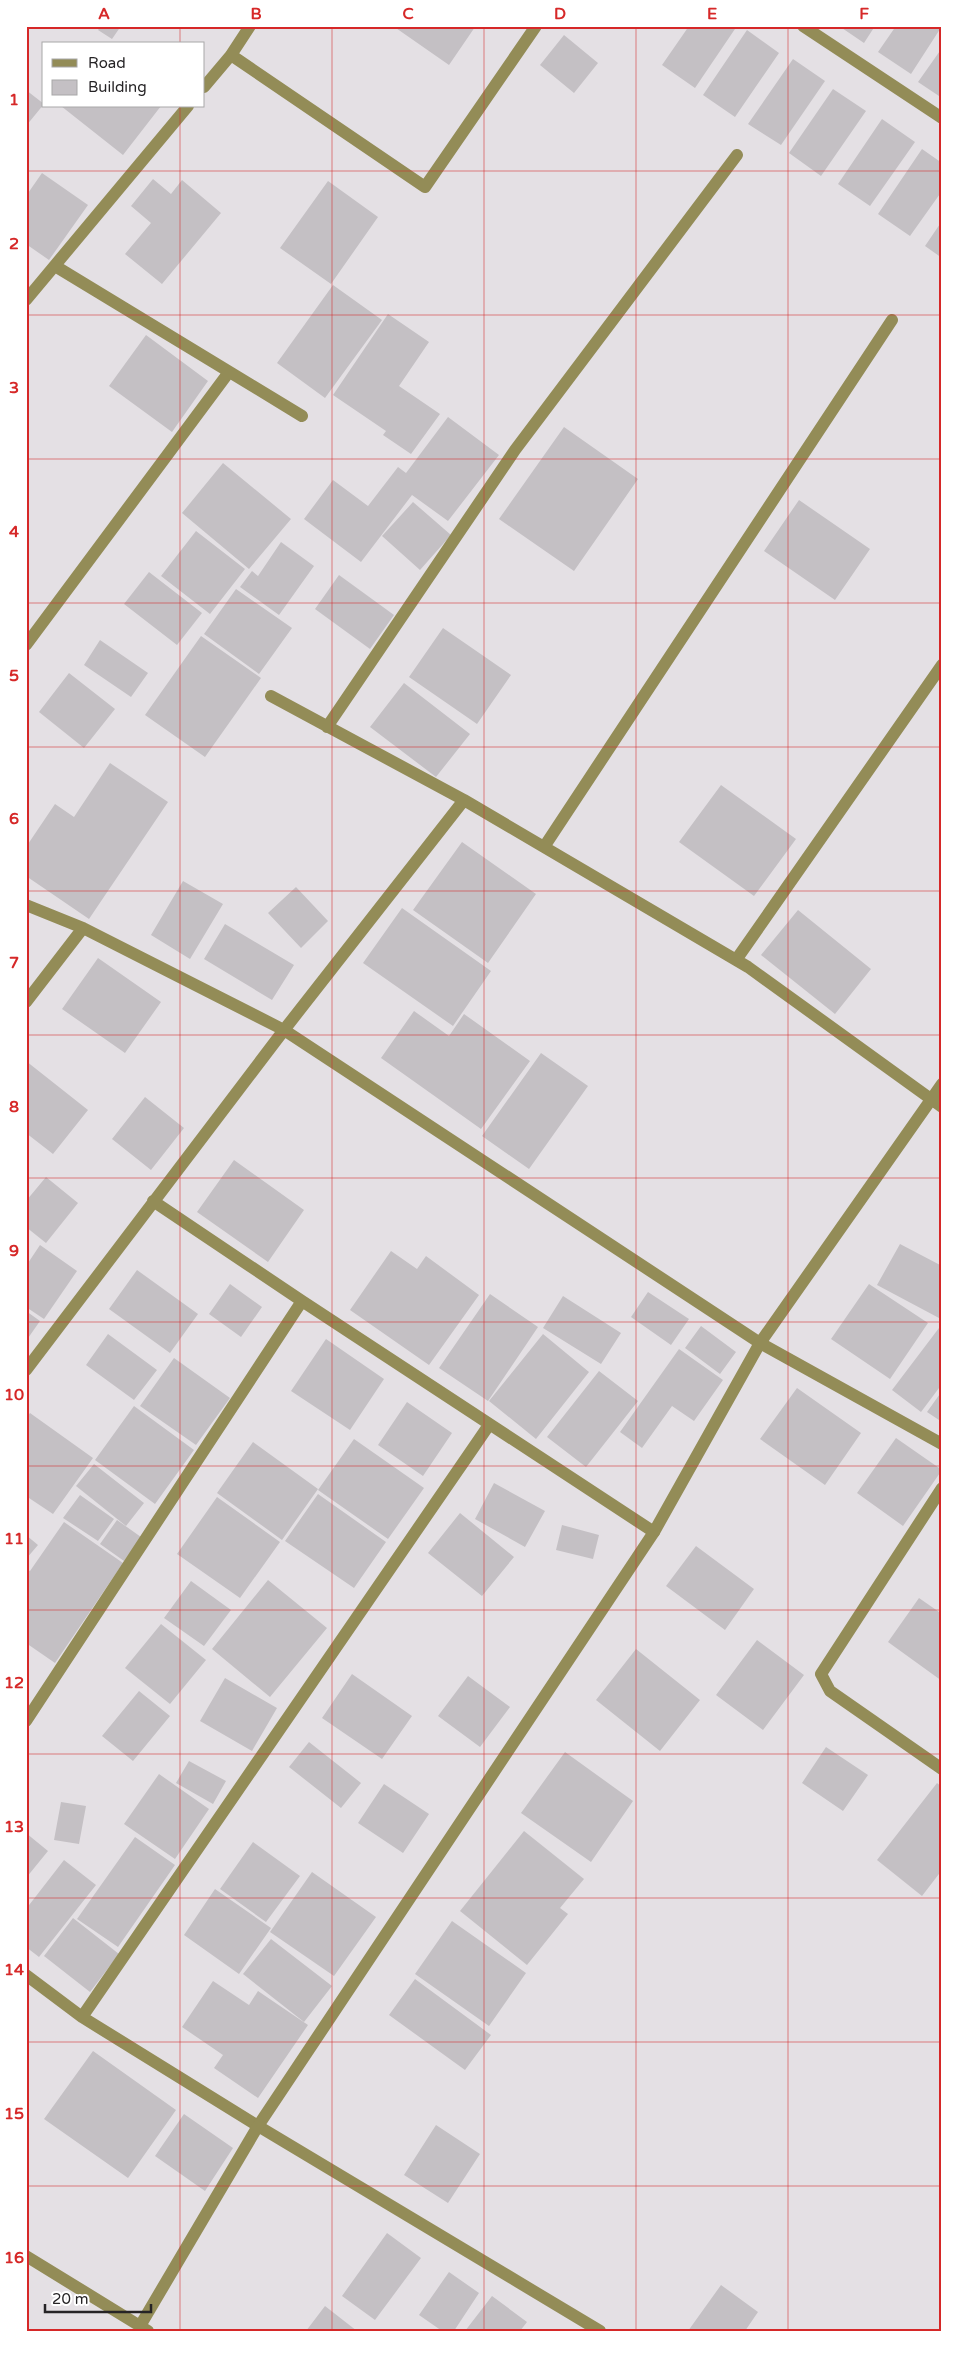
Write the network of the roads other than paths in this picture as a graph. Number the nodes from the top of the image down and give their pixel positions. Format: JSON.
{"nodes":[{"id":1,"x":250,"y":26,"type":"edge"},
{"id":2,"x":536,"y":26,"type":"edge"},
{"id":3,"x":803,"y":26,"type":"edge"},
{"id":4,"x":230,"y":55,"type":"junction"},
{"id":5,"x":205,"y":86,"type":"edge"},
{"id":6,"x":186,"y":108,"type":"edge"},
{"id":7,"x":942,"y":118,"type":"edge"},
{"id":8,"x":737,"y":155,"type":"dead end"},
{"id":9,"x":55,"y":266,"type":"junction"},
{"id":10,"x":26,"y":300,"type":"edge"},
{"id":11,"x":892,"y":320,"type":"dead end"},
{"id":12,"x":229,"y":372,"type":"junction"},
{"id":13,"x":302,"y":416,"type":"dead end"},
{"id":14,"x":26,"y":645,"type":"edge"},
{"id":15,"x":942,"y":664,"type":"edge"},
{"id":16,"x":271,"y":696,"type":"dead end"},
{"id":17,"x":327,"y":727,"type":"junction"},
{"id":18,"x":464,"y":800,"type":"junction"},
{"id":19,"x":544,"y":847,"type":"junction"},
{"id":20,"x":26,"y":905,"type":"edge"},
{"id":21,"x":84,"y":928,"type":"junction"},
{"id":22,"x":736,"y":960,"type":"junction"},
{"id":23,"x":26,"y":1002,"type":"edge"},
{"id":24,"x":284,"y":1030,"type":"junction"},
{"id":25,"x":942,"y":1084,"type":"edge"},
{"id":26,"x":936,"y":1104,"type":"edge"},
{"id":27,"x":153,"y":1201,"type":"junction"},
{"id":28,"x":302,"y":1302,"type":"junction"},
{"id":29,"x":760,"y":1343,"type":"junction"},
{"id":30,"x":26,"y":1370,"type":"edge"},
{"id":31,"x":489,"y":1425,"type":"junction"},
{"id":32,"x":942,"y":1444,"type":"edge"},
{"id":33,"x":942,"y":1488,"type":"edge"},
{"id":34,"x":654,"y":1532,"type":"junction"},
{"id":35,"x":26,"y":1721,"type":"edge"},
{"id":36,"x":942,"y":1769,"type":"edge"},
{"id":37,"x":26,"y":1975,"type":"edge"},
{"id":38,"x":82,"y":2017,"type":"junction"},
{"id":39,"x":258,"y":2126,"type":"junction"},
{"id":40,"x":26,"y":2256,"type":"edge"},
{"id":41,"x":144,"y":2328,"type":"edge"},
{"id":42,"x":600,"y":2331,"type":"edge"}],
"edges":[{"from":1,"to":4,"type":"street"},
{"from":2,"to":4,"type":"street"},
{"from":3,"to":7,"type":"street"},
{"from":4,"to":5,"type":"street"},
{"from":6,"to":9,"type":"street"},
{"from":8,"to":17,"type":"street"},
{"from":9,"to":10,"type":"street"},
{"from":9,"to":12,"type":"street"},
{"from":11,"to":19,"type":"street"},
{"from":12,"to":13,"type":"street"},
{"from":12,"to":14,"type":"street"},
{"from":15,"to":22,"type":"street"},
{"from":16,"to":17,"type":"street"},
{"from":17,"to":18,"type":"street"},
{"from":18,"to":19,"type":"street"},
{"from":18,"to":24,"type":"street"},
{"from":19,"to":22,"type":"street"},
{"from":20,"to":21,"type":"street"},
{"from":21,"to":23,"type":"street"},
{"from":21,"to":24,"type":"street"},
{"from":22,"to":26,"type":"street"},
{"from":24,"to":27,"type":"street"},
{"from":24,"to":29,"type":"street"},
{"from":25,"to":26,"type":"street"},
{"from":26,"to":29,"type":"street"},
{"from":27,"to":28,"type":"street"},
{"from":27,"to":30,"type":"street"},
{"from":28,"to":31,"type":"street"},
{"from":28,"to":35,"type":"street"},
{"from":29,"to":32,"type":"street"},
{"from":29,"to":34,"type":"street"},
{"from":31,"to":34,"type":"street"},
{"from":31,"to":38,"type":"street"},
{"from":33,"to":36,"type":"street"},
{"from":34,"to":39,"type":"street"},
{"from":37,"to":38,"type":"street"},
{"from":38,"to":39,"type":"street"},
{"from":39,"to":41,"type":"street"},
{"from":39,"to":42,"type":"street"},
{"from":40,"to":41,"type":"street"}]}
